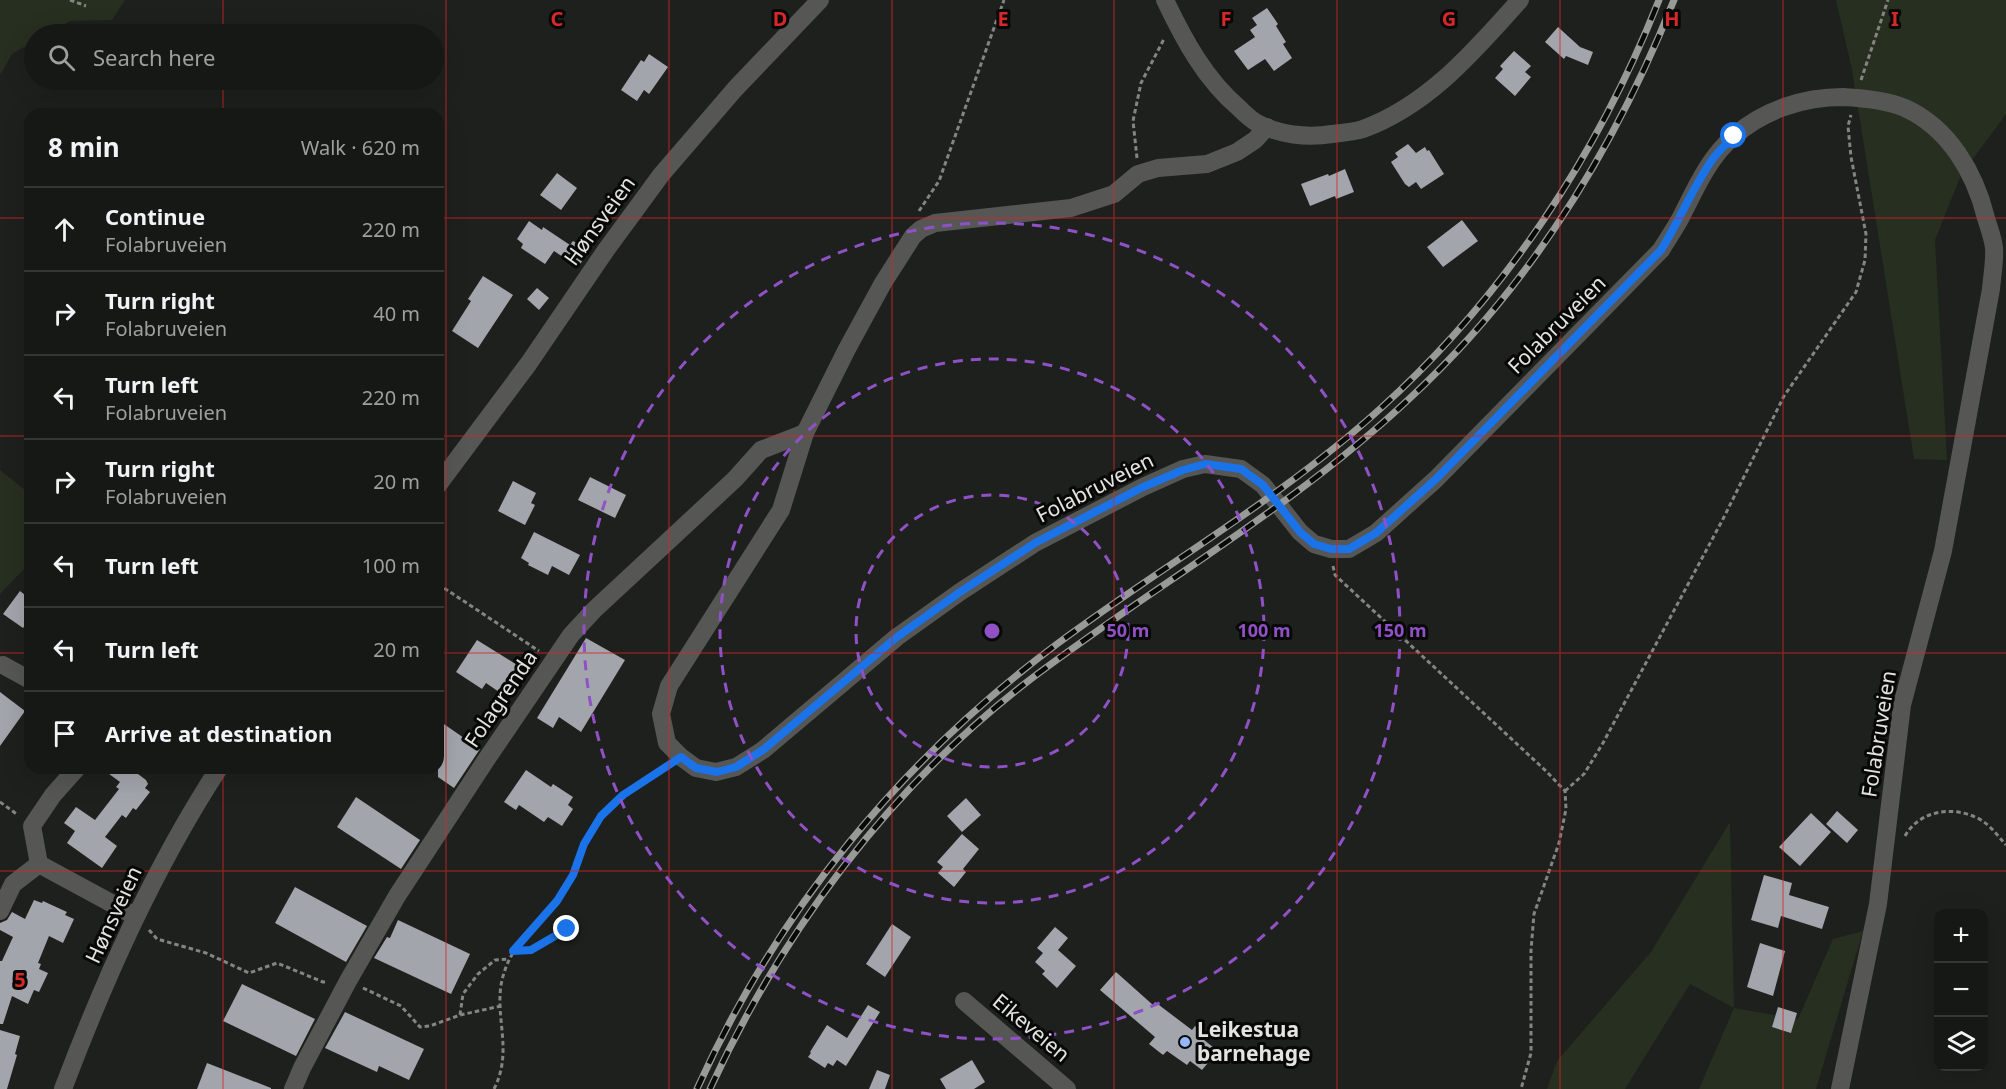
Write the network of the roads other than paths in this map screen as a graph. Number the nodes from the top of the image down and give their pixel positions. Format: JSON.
{"nodes":[{"id":1,"x":820,"y":0,"type":"edge"},
{"id":2,"x":1165,"y":0,"type":"edge"},
{"id":3,"x":1520,"y":0,"type":"edge"},
{"id":4,"x":1267,"y":126,"type":"junction"},
{"id":5,"x":805,"y":433,"type":"junction"},
{"id":6,"x":444,"y":477,"type":"edge"},
{"id":7,"x":3,"y":664,"type":"dead end"},
{"id":8,"x":24,"y":676,"type":"edge"},
{"id":9,"x":72,"y":774,"type":"edge"},
{"id":10,"x":215,"y":774,"type":"edge"},
{"id":11,"x":39,"y":864,"type":"junction"},
{"id":12,"x":0,"y":911,"type":"edge"},
{"id":13,"x":135,"y":916,"type":"junction"},
{"id":14,"x":964,"y":1001,"type":"dead end"},
{"id":15,"x":63,"y":1089,"type":"edge"},
{"id":16,"x":293,"y":1089,"type":"edge"},
{"id":17,"x":1067,"y":1089,"type":"edge"},
{"id":18,"x":1840,"y":1089,"type":"edge"}],
"edges":[{"from":1,"to":6,"type":"street","name":"Hønsveien"},
{"from":2,"to":4,"type":"street"},
{"from":3,"to":4,"type":"street"},
{"from":4,"to":5,"type":"street","name":"Folabruveien"},
{"from":5,"to":16,"type":"street","name":"Folagrenda"},
{"from":5,"to":18,"type":"street","name":"Folabruveien"},
{"from":7,"to":8,"type":"street"},
{"from":9,"to":11,"type":"street"},
{"from":10,"to":13,"type":"street","name":"Hønsveien"},
{"from":11,"to":12,"type":"street"},
{"from":11,"to":13,"type":"street"},
{"from":13,"to":15,"type":"street","name":"Hønsveien"},
{"from":14,"to":17,"type":"street","name":"Eikeveien"}]}
